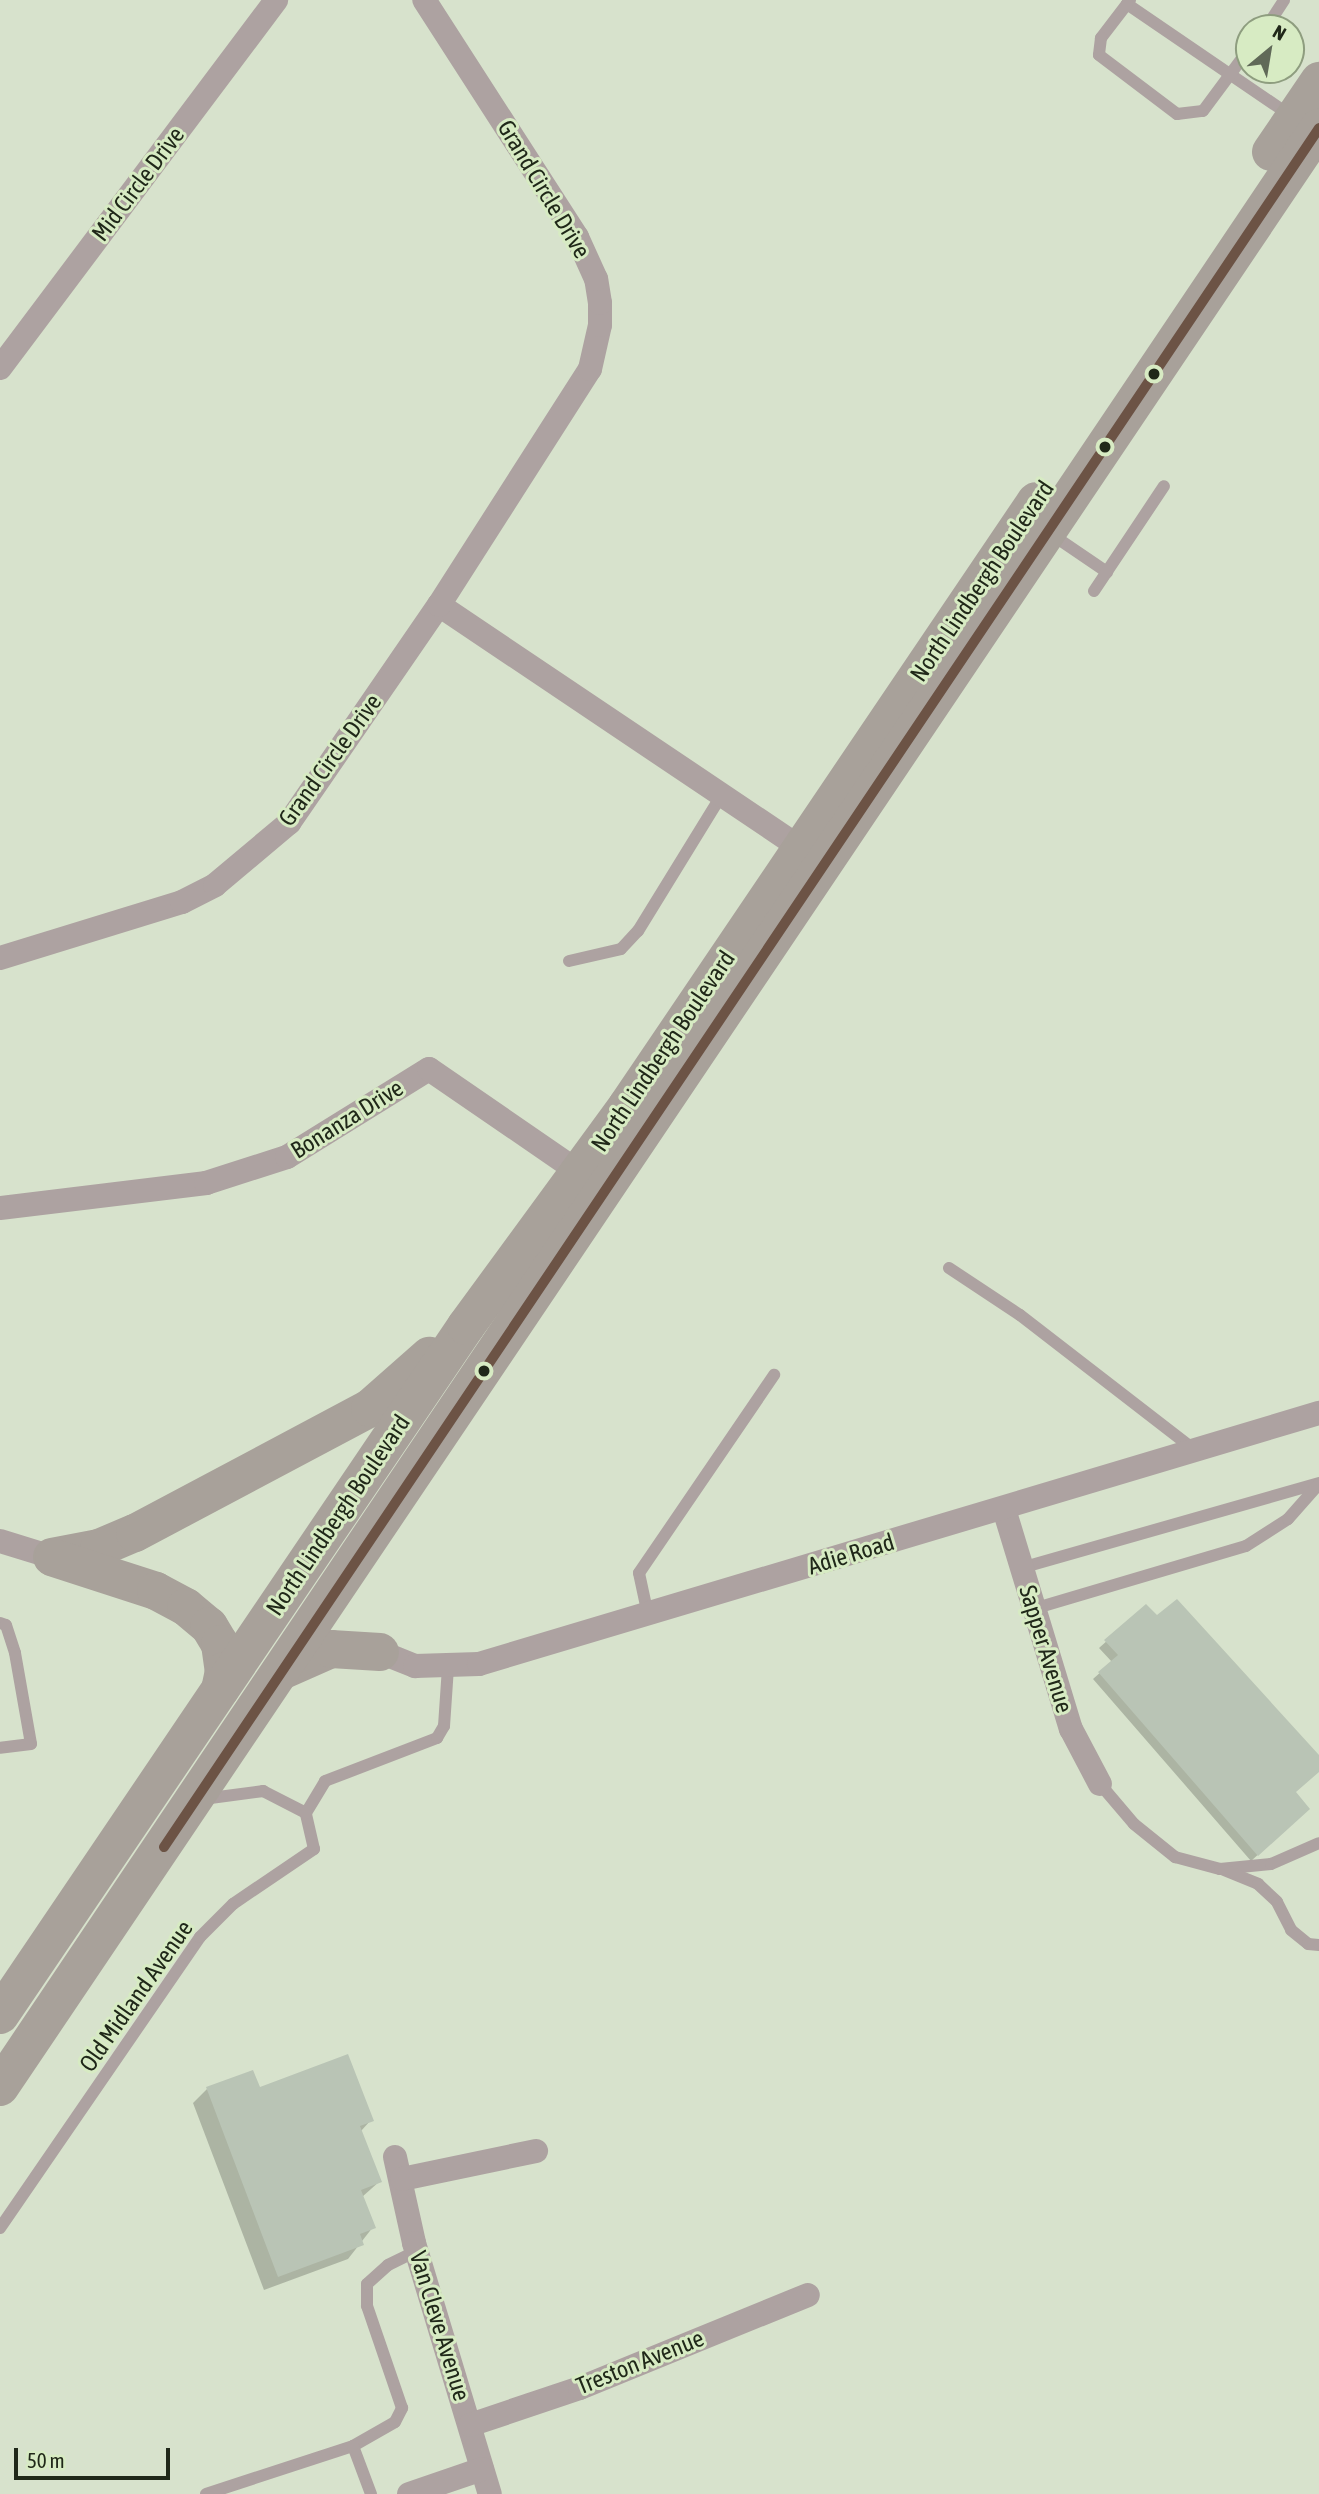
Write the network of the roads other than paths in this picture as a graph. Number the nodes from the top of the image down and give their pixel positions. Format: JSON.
{"nodes":[{"id":1,"x":276,"y":0,"type":"edge"},
{"id":2,"x":424,"y":0,"type":"edge"},
{"id":3,"x":1128,"y":2,"type":"edge"},
{"id":4,"x":1235,"y":66,"type":"edge"},
{"id":5,"x":1229,"y":74,"type":"junction"},
{"id":6,"x":1319,"y":81,"type":"edge"},
{"id":7,"x":1313,"y":126,"type":"edge"},
{"id":8,"x":0,"y":368,"type":"edge"},
{"id":9,"x":1164,"y":486,"type":"dead end"},
{"id":10,"x":1048,"y":532,"type":"junction"},
{"id":11,"x":1107,"y":572,"type":"junction"},
{"id":12,"x":1094,"y":591,"type":"dead end"},
{"id":13,"x":439,"y":605,"type":"junction"},
{"id":14,"x":721,"y":796,"type":"junction"},
{"id":15,"x":801,"y":848,"type":"junction"},
{"id":16,"x":0,"y":958,"type":"edge"},
{"id":17,"x":569,"y":961,"type":"dead end"},
{"id":18,"x":579,"y":1172,"type":"junction"},
{"id":19,"x":0,"y":1208,"type":"edge"},
{"id":20,"x":949,"y":1268,"type":"dead end"},
{"id":21,"x":466,"y":1326,"type":"junction"},
{"id":22,"x":774,"y":1374,"type":"dead end"},
{"id":23,"x":1319,"y":1414,"type":"edge"},
{"id":24,"x":1196,"y":1451,"type":"junction"},
{"id":25,"x":1319,"y":1483,"type":"edge"},
{"id":26,"x":1004,"y":1509,"type":"junction"},
{"id":27,"x":0,"y":1541,"type":"edge"},
{"id":28,"x":52,"y":1557,"type":"junction"},
{"id":29,"x":1021,"y":1568,"type":"junction"},
{"id":30,"x":348,"y":1571,"type":"junction"},
{"id":31,"x":1033,"y":1609,"type":"junction"},
{"id":32,"x":648,"y":1615,"type":"junction"},
{"id":33,"x":0,"y":1623,"type":"edge"},
{"id":34,"x":380,"y":1652,"type":"junction"},
{"id":35,"x":448,"y":1667,"type":"junction"},
{"id":36,"x":281,"y":1671,"type":"junction"},
{"id":37,"x":220,"y":1690,"type":"junction"},
{"id":38,"x":0,"y":1748,"type":"edge"},
{"id":39,"x":1100,"y":1784,"type":"joint"},
{"id":40,"x":195,"y":1800,"type":"junction"},
{"id":41,"x":306,"y":1813,"type":"junction"},
{"id":42,"x":1319,"y":1843,"type":"edge"},
{"id":43,"x":1220,"y":1869,"type":"junction"},
{"id":44,"x":1319,"y":1945,"type":"edge"},
{"id":45,"x":0,"y":2015,"type":"edge"},
{"id":46,"x":0,"y":2087,"type":"edge"},
{"id":47,"x":536,"y":2151,"type":"dead end"},
{"id":48,"x":0,"y":2228,"type":"edge"},
{"id":49,"x":417,"y":2251,"type":"junction"},
{"id":50,"x":808,"y":2295,"type":"dead end"},
{"id":51,"x":470,"y":2425,"type":"junction"},
{"id":52,"x":353,"y":2446,"type":"junction"},
{"id":53,"x":482,"y":2469,"type":"junction"},
{"id":54,"x":206,"y":2494,"type":"edge"},
{"id":55,"x":371,"y":2494,"type":"edge"},
{"id":56,"x":409,"y":2494,"type":"edge"},
{"id":57,"x":490,"y":2494,"type":"edge"}],
"edges":[{"from":1,"to":8,"type":"street","name":"Mid Circle Drive"},
{"from":2,"to":13,"type":"street","name":"Grand Circle Drive"},
{"from":3,"to":5,"type":"lane"},
{"from":3,"to":5,"type":"lane"},
{"from":4,"to":5,"type":"lane"},
{"from":5,"to":7,"type":"lane"},
{"from":6,"to":7,"type":"highway","name":"North Lindbergh Boulevard"},
{"from":7,"to":10,"type":"highway","name":"North Lindbergh Boulevard"},
{"from":7,"to":15,"type":"highway","name":"North Lindbergh Boulevard"},
{"from":9,"to":11,"type":"lane"},
{"from":10,"to":11,"type":"lane"},
{"from":10,"to":30,"type":"highway","name":"North Lindbergh Boulevard"},
{"from":11,"to":12,"type":"lane"},
{"from":13,"to":14,"type":"street"},
{"from":13,"to":16,"type":"street","name":"Grand Circle Drive"},
{"from":14,"to":15,"type":"street"},
{"from":14,"to":17,"type":"lane"},
{"from":15,"to":18,"type":"highway","name":"North Lindbergh Boulevard"},
{"from":18,"to":19,"type":"street","name":"Bonanza Drive"},
{"from":18,"to":21,"type":"highway","name":"North Lindbergh Boulevard"},
{"from":20,"to":24,"type":"lane"},
{"from":21,"to":28,"type":"highway"},
{"from":21,"to":37,"type":"highway","name":"North Lindbergh Boulevard"},
{"from":22,"to":32,"type":"lane"},
{"from":23,"to":24,"type":"street","name":"Adie Road"},
{"from":24,"to":26,"type":"street","name":"Adie Road"},
{"from":25,"to":29,"type":"lane"},
{"from":25,"to":31,"type":"lane"},
{"from":26,"to":29,"type":"street","name":"Sapper Avenue"},
{"from":26,"to":32,"type":"street","name":"Adie Road"},
{"from":27,"to":28,"type":"street"},
{"from":28,"to":37,"type":"highway"},
{"from":29,"to":31,"type":"street","name":"Sapper Avenue"},
{"from":30,"to":34,"type":"highway"},
{"from":30,"to":36,"type":"highway","name":"North Lindbergh Boulevard"},
{"from":31,"to":39,"type":"street","name":"Sapper Avenue"},
{"from":32,"to":35,"type":"street","name":"Adie Road"},
{"from":33,"to":38,"type":"lane"},
{"from":34,"to":35,"type":"street","name":"Adie Road"},
{"from":34,"to":36,"type":"highway"},
{"from":35,"to":41,"type":"lane"},
{"from":36,"to":40,"type":"highway","name":"North Lindbergh Boulevard"},
{"from":37,"to":45,"type":"highway","name":"North Lindbergh Boulevard"},
{"from":39,"to":43,"type":"lane"},
{"from":40,"to":41,"type":"lane"},
{"from":40,"to":46,"type":"highway","name":"North Lindbergh Boulevard"},
{"from":41,"to":48,"type":"lane","name":"Old Midland Avenue"},
{"from":42,"to":43,"type":"lane"},
{"from":43,"to":44,"type":"lane"},
{"from":47,"to":49,"type":"street","name":"Van Cleve Avenue"},
{"from":49,"to":51,"type":"street","name":"Van Cleve Avenue"},
{"from":49,"to":52,"type":"lane"},
{"from":50,"to":51,"type":"street","name":"Treston Avenue"},
{"from":51,"to":53,"type":"street","name":"Van Cleve Avenue"},
{"from":52,"to":54,"type":"lane"},
{"from":52,"to":55,"type":"lane"},
{"from":53,"to":56,"type":"street"},
{"from":53,"to":57,"type":"street","name":"Van Cleve Avenue"}]}
